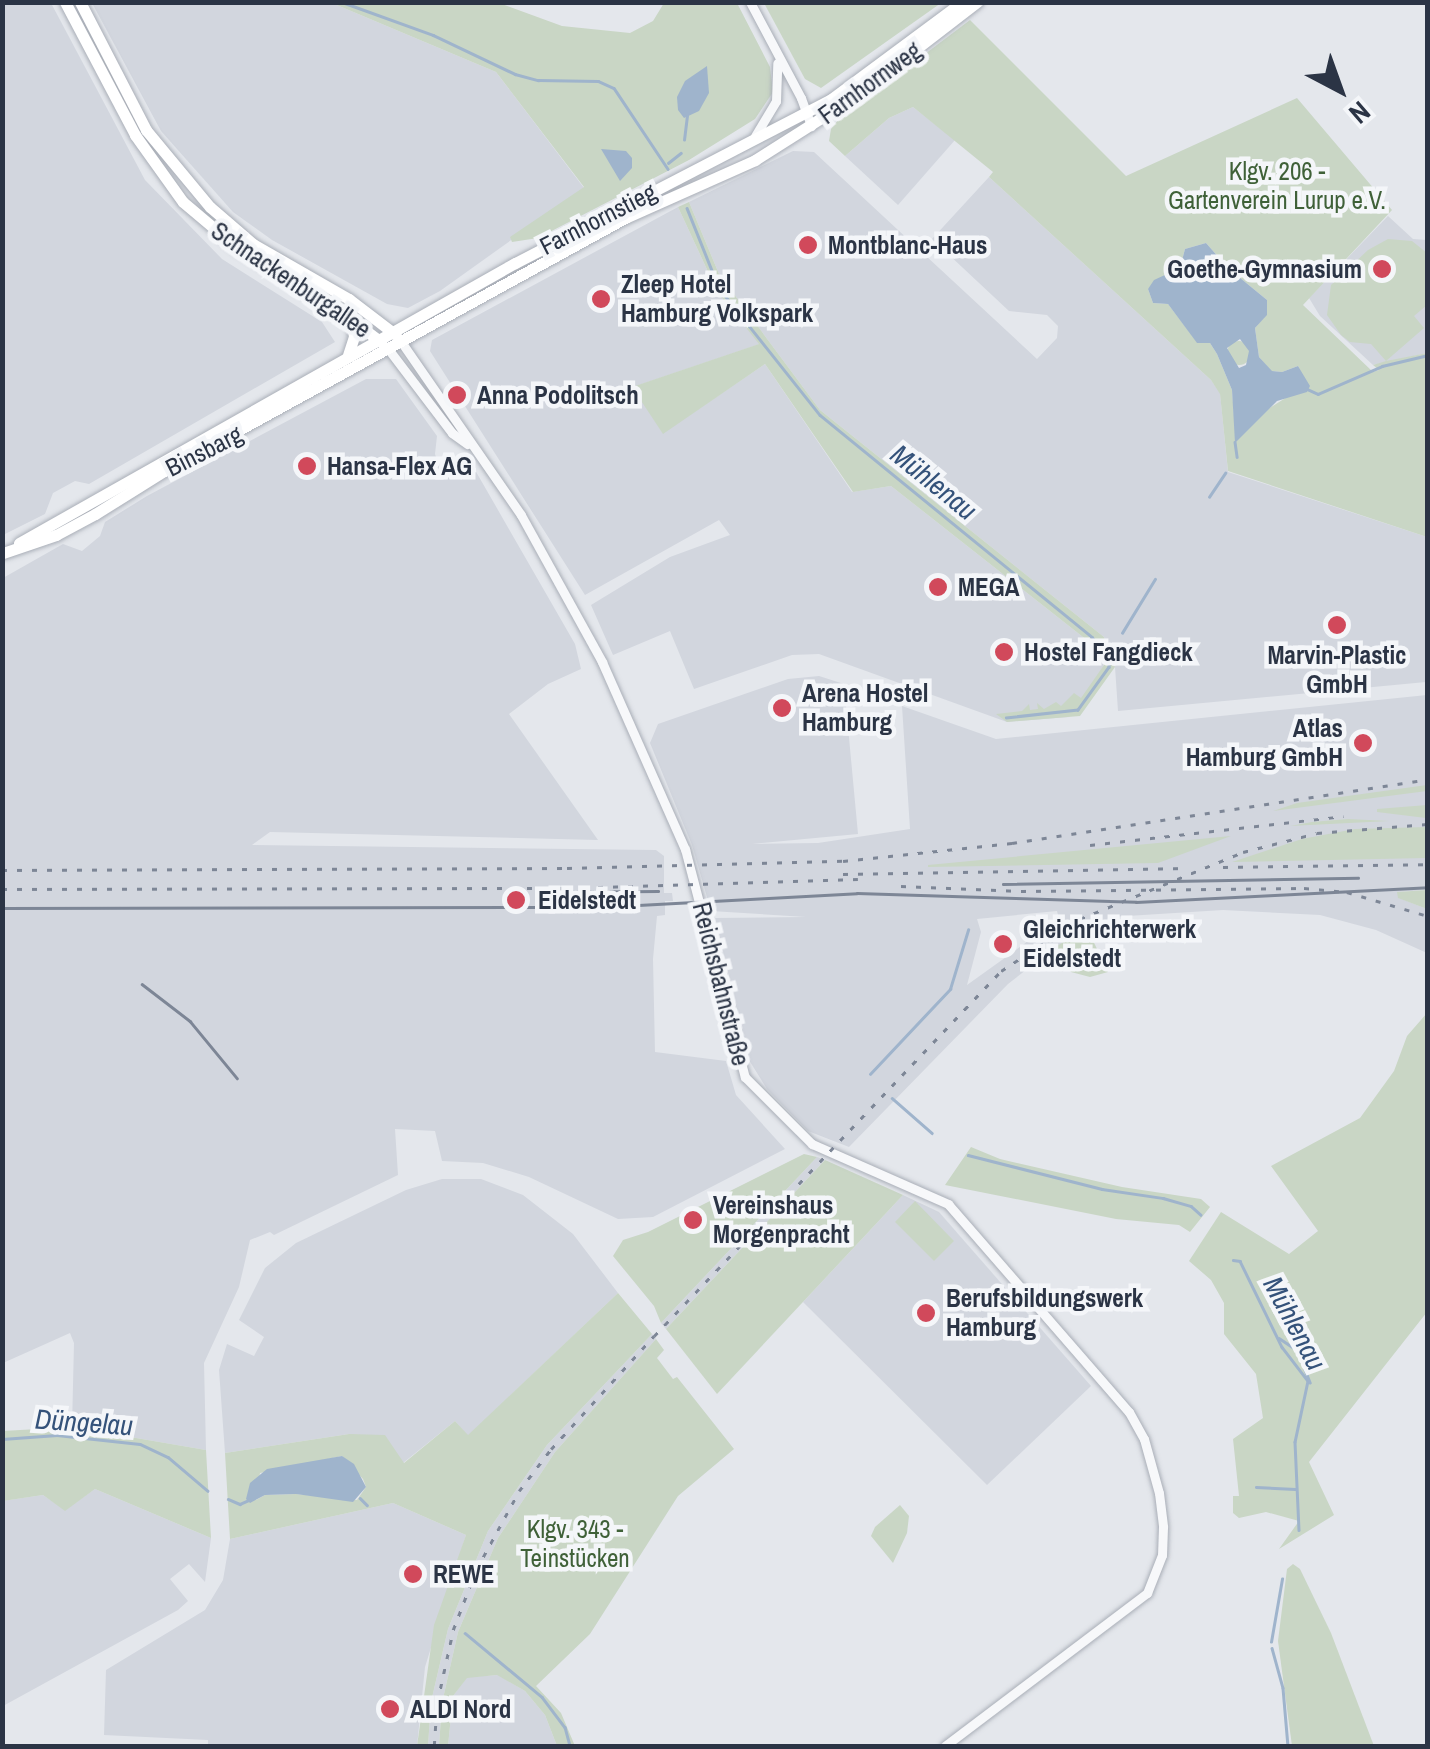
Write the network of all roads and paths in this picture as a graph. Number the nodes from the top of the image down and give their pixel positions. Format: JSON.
{"nodes":[{"id":1,"x":65,"y":2,"type":"edge"},
{"id":2,"x":80,"y":2,"type":"edge"},
{"id":3,"x":750,"y":2,"type":"edge"},
{"id":4,"x":962,"y":2,"type":"edge"},
{"id":5,"x":978,"y":2,"type":"edge"},
{"id":6,"x":776,"y":56,"type":"junction"},
{"id":7,"x":806,"y":112,"type":"junction"},
{"id":8,"x":811,"y":126,"type":"junction"},
{"id":9,"x":750,"y":141,"type":"junction"},
{"id":10,"x":350,"y":316,"type":"junction"},
{"id":11,"x":392,"y":330,"type":"junction"},
{"id":12,"x":377,"y":338,"type":"junction"},
{"id":13,"x":402,"y":343,"type":"junction"},
{"id":14,"x":389,"y":350,"type":"junction"},
{"id":15,"x":348,"y":355,"type":"junction"},
{"id":16,"x":469,"y":445,"type":"junction"},
{"id":17,"x":3,"y":553,"type":"edge"},
{"id":18,"x":678,"y":830,"type":"joint"},
{"id":19,"x":945,"y":1746,"type":"edge"}],
"edges":[{"from":1,"to":10,"type":"main road","name":"Schnackenburgallee"},
{"from":2,"to":11,"type":"main road","name":"Schnackenburgallee"},
{"from":3,"to":6,"type":"street"},
{"from":4,"to":7,"type":"main road","name":"Farnhornweg"},
{"from":5,"to":8,"type":"main road","name":"Farnhornweg"},
{"from":6,"to":7,"type":"street"},
{"from":6,"to":9,"type":"street"},
{"from":7,"to":8,"type":"street"},
{"from":7,"to":9,"type":"main road","name":"Farnhornstieg"},
{"from":8,"to":13,"type":"main road","name":"Farnhornstieg"},
{"from":9,"to":11,"type":"main road","name":"Farnhornstieg"},
{"from":10,"to":12,"type":"main road","name":"Schnackenburgallee"},
{"from":10,"to":15,"type":"main road"},
{"from":11,"to":12,"type":"main road","name":"Binsbarg"},
{"from":11,"to":13,"type":"main road","name":"Schnackenburgallee"},
{"from":12,"to":14,"type":"main road","name":"Schnackenburgallee"},
{"from":12,"to":15,"type":"main road","name":"Binsbarg"},
{"from":13,"to":14,"type":"main road","name":"Binsbarg"},
{"from":13,"to":16,"type":"street","name":"Schnackenburgallee"},
{"from":14,"to":16,"type":"street","name":"Schnackenburgallee"},
{"from":14,"to":17,"type":"main road","name":"Binsbarg"},
{"from":15,"to":17,"type":"main road","name":"Binsbarg"},
{"from":16,"to":18,"type":"street","name":"Schnackenburgallee"},
{"from":18,"to":19,"type":"street","name":"Reichsbahnstraße"}]}
